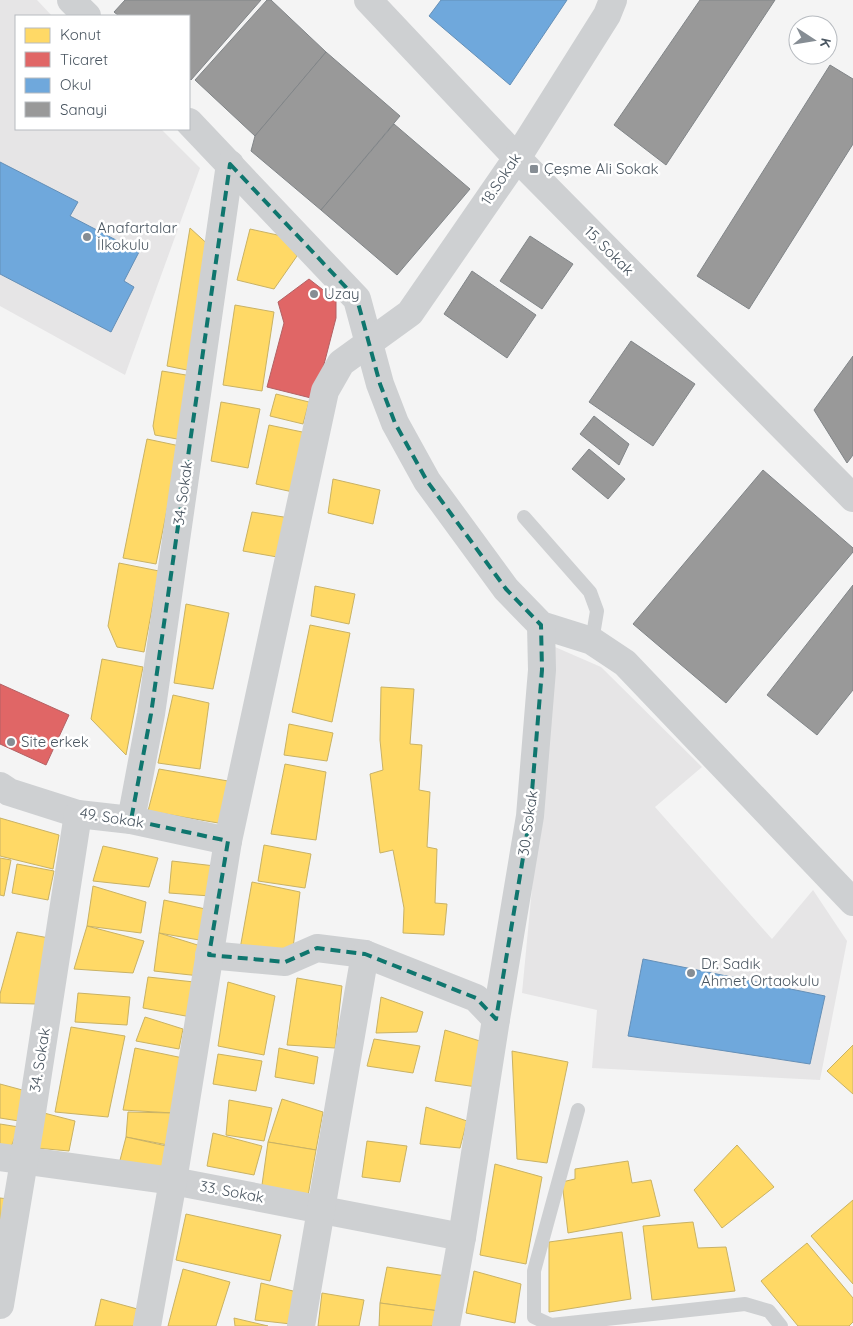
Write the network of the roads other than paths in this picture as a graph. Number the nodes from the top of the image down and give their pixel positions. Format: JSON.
{"nodes":[{"id":1,"x":71,"y":0,"type":"edge"},
{"id":2,"x":368,"y":0,"type":"edge"},
{"id":3,"x":613,"y":0,"type":"edge"},
{"id":4,"x":86,"y":15,"type":"edge"},
{"id":5,"x":190,"y":123,"type":"edge"},
{"id":6,"x":516,"y":158,"type":"junction"},
{"id":7,"x":230,"y":164,"type":"junction"},
{"id":8,"x":370,"y":342,"type":"junction"},
{"id":9,"x":853,"y":498,"type":"edge"},
{"id":10,"x":524,"y":517,"type":"dead end"},
{"id":11,"x":541,"y":625,"type":"junction"},
{"id":12,"x":592,"y":641,"type":"junction"},
{"id":13,"x":0,"y":786,"type":"edge"},
{"id":14,"x":78,"y":814,"type":"junction"},
{"id":15,"x":131,"y":820,"type":"junction"},
{"id":16,"x":228,"y":840,"type":"junction"},
{"id":17,"x":853,"y":902,"type":"edge"},
{"id":18,"x":209,"y":954,"type":"junction"},
{"id":19,"x":365,"y":954,"type":"junction"},
{"id":20,"x":496,"y":1019,"type":"junction"},
{"id":21,"x":578,"y":1110,"type":"dead end"},
{"id":22,"x":12,"y":1160,"type":"edge"},
{"id":23,"x":172,"y":1181,"type":"junction"},
{"id":24,"x":320,"y":1210,"type":"junction"},
{"id":25,"x":462,"y":1237,"type":"junction"},
{"id":26,"x":0,"y":1305,"type":"edge"},
{"id":27,"x":147,"y":1326,"type":"edge"},
{"id":28,"x":301,"y":1326,"type":"edge"},
{"id":29,"x":446,"y":1326,"type":"edge"},
{"id":30,"x":781,"y":1326,"type":"edge"}],
"edges":[{"from":1,"to":4,"type":"street"},
{"from":2,"to":6,"type":"street","name":"15. Sokak"},
{"from":3,"to":6,"type":"street","name":"18.Sokak"},
{"from":5,"to":7,"type":"street"},
{"from":6,"to":8,"type":"street","name":"18.Sokak"},
{"from":6,"to":9,"type":"street","name":"15. Sokak"},
{"from":7,"to":8,"type":"street"},
{"from":7,"to":15,"type":"street","name":"34. Sokak"},
{"from":8,"to":11,"type":"street"},
{"from":8,"to":16,"type":"street","name":"18.Sokak"},
{"from":10,"to":12,"type":"lane"},
{"from":11,"to":12,"type":"street"},
{"from":11,"to":20,"type":"street","name":"30. Sokak"},
{"from":12,"to":17,"type":"street"},
{"from":13,"to":14,"type":"street","name":"49. Sokak"},
{"from":14,"to":15,"type":"street","name":"49. Sokak"},
{"from":14,"to":22,"type":"street","name":"34. Sokak"},
{"from":15,"to":16,"type":"street","name":"49. Sokak"},
{"from":16,"to":18,"type":"street","name":"18.Sokak"},
{"from":18,"to":19,"type":"street"},
{"from":18,"to":23,"type":"street","name":"18.Sokak"},
{"from":19,"to":20,"type":"street"},
{"from":19,"to":24,"type":"street"},
{"from":20,"to":25,"type":"street","name":"30. Sokak"},
{"from":21,"to":30,"type":"lane"},
{"from":22,"to":23,"type":"street","name":"33. Sokak"},
{"from":22,"to":26,"type":"street","name":"34. Sokak"},
{"from":23,"to":24,"type":"street","name":"33. Sokak"},
{"from":23,"to":27,"type":"street","name":"18.Sokak"},
{"from":24,"to":25,"type":"street","name":"33. Sokak"},
{"from":24,"to":28,"type":"street"},
{"from":25,"to":29,"type":"street","name":"30. Sokak"}]}
